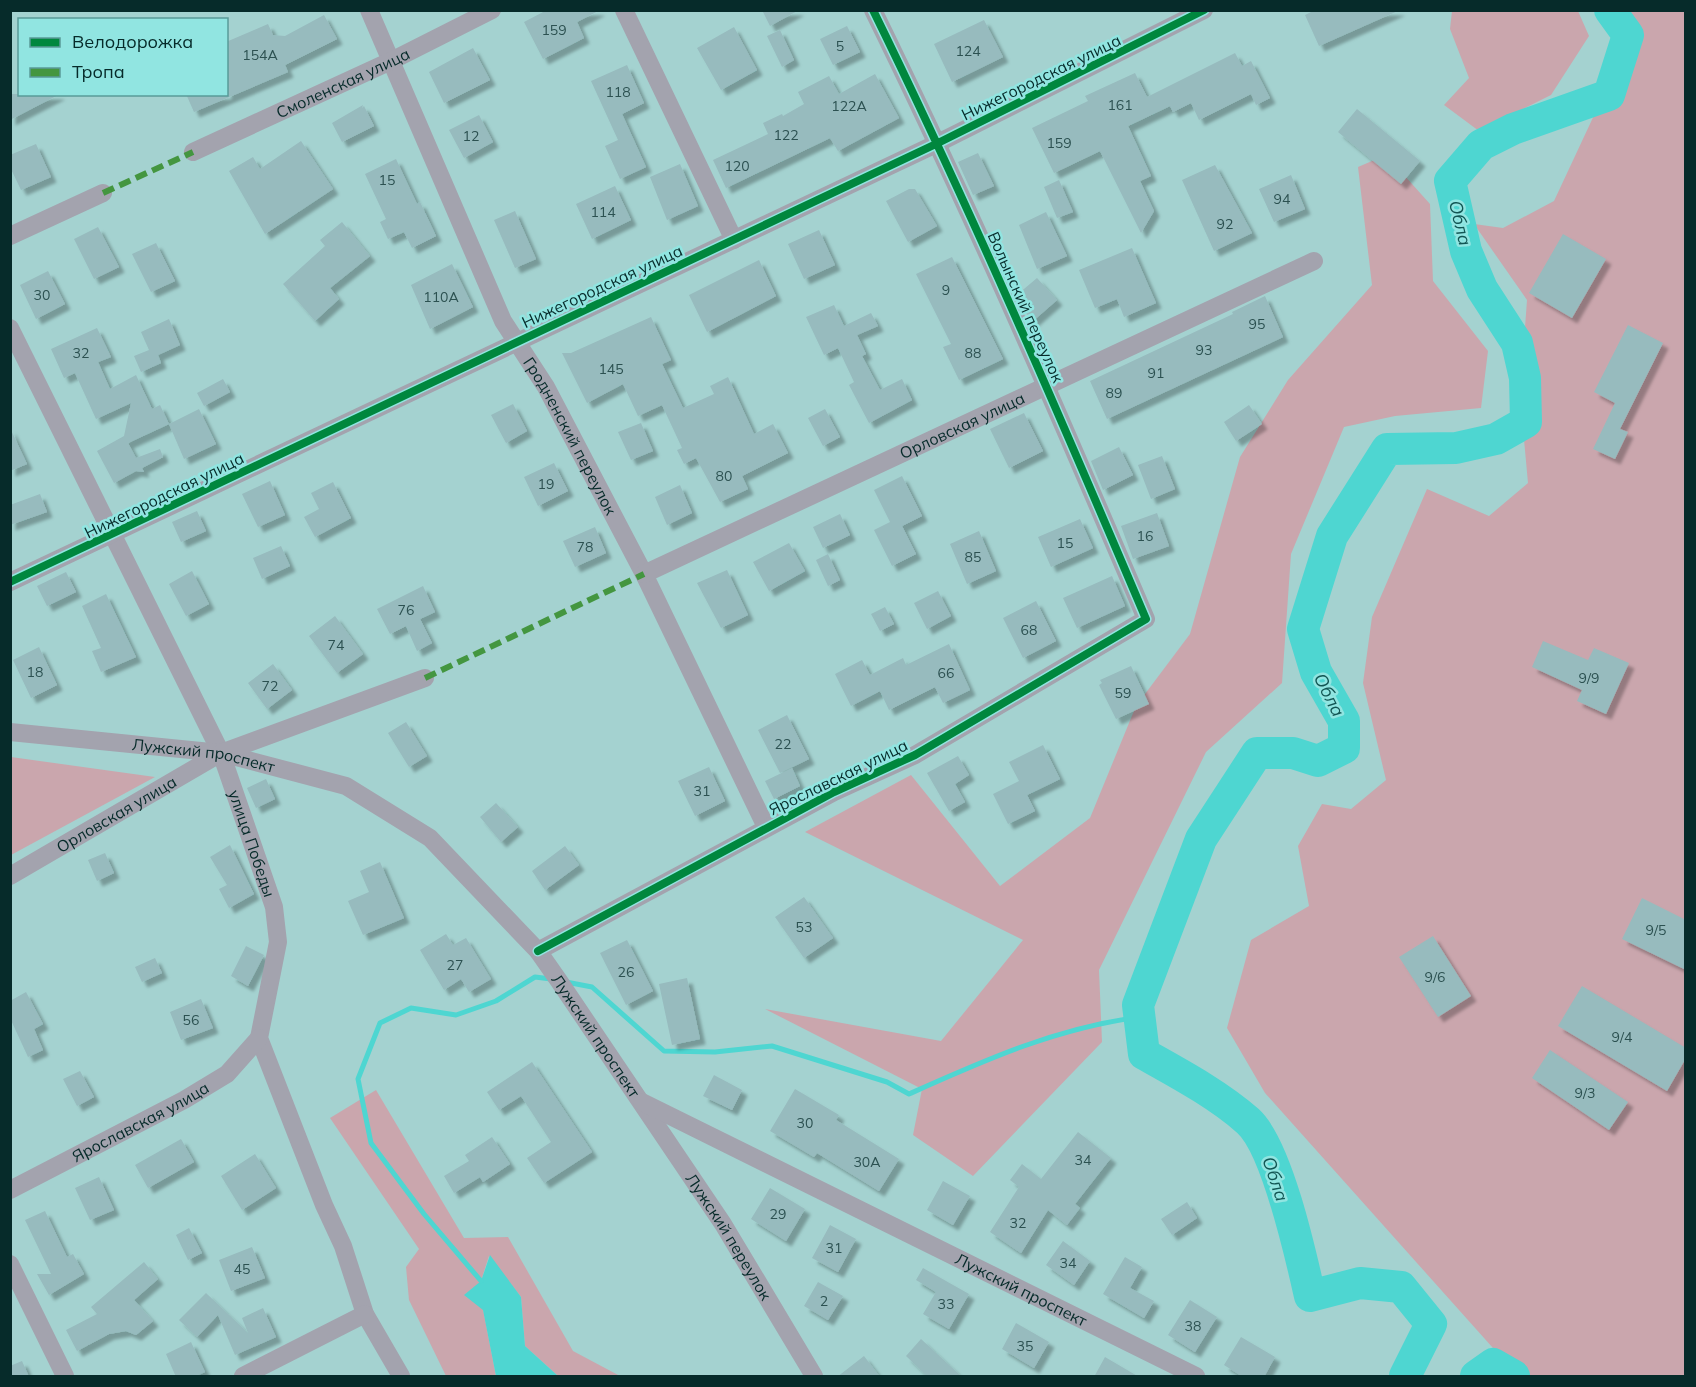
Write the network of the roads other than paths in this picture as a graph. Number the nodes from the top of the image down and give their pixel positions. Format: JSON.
{"nodes":[{"id":1,"x":369,"y":10,"type":"edge"},
{"id":2,"x":492,"y":10,"type":"edge"},
{"id":3,"x":624,"y":10,"type":"edge"},
{"id":4,"x":873,"y":10,"type":"edge"},
{"id":5,"x":1204,"y":10,"type":"edge"},
{"id":6,"x":393,"y":60,"type":"junction"},
{"id":7,"x":938,"y":143,"type":"junction"},
{"id":8,"x":193,"y":152,"type":"dead end"},
{"id":9,"x":103,"y":193,"type":"dead end"},
{"id":10,"x":10,"y":236,"type":"edge"},
{"id":11,"x":734,"y":240,"type":"junction"},
{"id":12,"x":1314,"y":261,"type":"dead end"},
{"id":13,"x":10,"y":328,"type":"edge"},
{"id":14,"x":515,"y":341,"type":"junction"},
{"id":15,"x":1047,"y":386,"type":"junction"},
{"id":16,"x":114,"y":534,"type":"junction"},
{"id":17,"x":644,"y":574,"type":"junction"},
{"id":18,"x":10,"y":582,"type":"edge"},
{"id":19,"x":1146,"y":619,"type":"joint"},
{"id":20,"x":425,"y":678,"type":"dead end"},
{"id":21,"x":10,"y":732,"type":"edge"},
{"id":22,"x":221,"y":753,"type":"junction"},
{"id":23,"x":766,"y":827,"type":"junction"},
{"id":24,"x":10,"y":876,"type":"edge"},
{"id":25,"x":538,"y":951,"type":"junction"},
{"id":26,"x":259,"y":1038,"type":"junction"},
{"id":27,"x":640,"y":1101,"type":"junction"},
{"id":28,"x":10,"y":1190,"type":"edge"},
{"id":29,"x":10,"y":1264,"type":"edge"},
{"id":30,"x":365,"y":1314,"type":"junction"},
{"id":31,"x":65,"y":1377,"type":"edge"},
{"id":32,"x":243,"y":1377,"type":"edge"},
{"id":33,"x":401,"y":1377,"type":"edge"},
{"id":34,"x":814,"y":1377,"type":"edge"},
{"id":35,"x":1196,"y":1377,"type":"edge"}],
"edges":[{"from":1,"to":6,"type":"street","name":"Гродненский переулок"},
{"from":2,"to":6,"type":"street","name":"Смоленская улица"},
{"from":3,"to":11,"type":"street"},
{"from":4,"to":7,"type":"street","name":"Волынский переулок"},
{"from":5,"to":7,"type":"street","name":"Нижегородская улица"},
{"from":6,"to":8,"type":"street","name":"Смоленская улица"},
{"from":6,"to":14,"type":"street","name":"Гродненский переулок"},
{"from":7,"to":11,"type":"street","name":"Нижегородская улица"},
{"from":7,"to":15,"type":"street","name":"Волынский переулок"},
{"from":9,"to":10,"type":"street"},
{"from":11,"to":14,"type":"street","name":"Нижегородская улица"},
{"from":12,"to":15,"type":"street","name":"Орловская улица"},
{"from":13,"to":16,"type":"street","name":"улица Победы"},
{"from":14,"to":16,"type":"street","name":"Нижегородская улица"},
{"from":14,"to":17,"type":"street","name":"Гродненский переулок"},
{"from":15,"to":17,"type":"street","name":"Орловская улица"},
{"from":15,"to":19,"type":"street","name":"Волынский переулок"},
{"from":16,"to":18,"type":"street","name":"Нижегородская улица"},
{"from":16,"to":22,"type":"street","name":"улица Победы"},
{"from":17,"to":23,"type":"street","name":"Гродненский переулок"},
{"from":19,"to":23,"type":"street","name":"Ярославская улица"},
{"from":20,"to":22,"type":"street","name":"Орловская улица"},
{"from":21,"to":22,"type":"street","name":"Лужский проспект"},
{"from":22,"to":24,"type":"street","name":"Орловская улица"},
{"from":22,"to":25,"type":"street","name":"Лужский проспект"},
{"from":22,"to":26,"type":"street","name":"улица Победы"},
{"from":23,"to":25,"type":"street","name":"Ярославская улица"},
{"from":25,"to":27,"type":"street","name":"Лужский проспект"},
{"from":26,"to":28,"type":"street","name":"Ярославская улица"},
{"from":26,"to":30,"type":"street"},
{"from":27,"to":34,"type":"street","name":"Лужский переулок"},
{"from":27,"to":35,"type":"street","name":"Лужский проспект"},
{"from":29,"to":31,"type":"street"},
{"from":30,"to":32,"type":"street"},
{"from":30,"to":33,"type":"street"}]}
